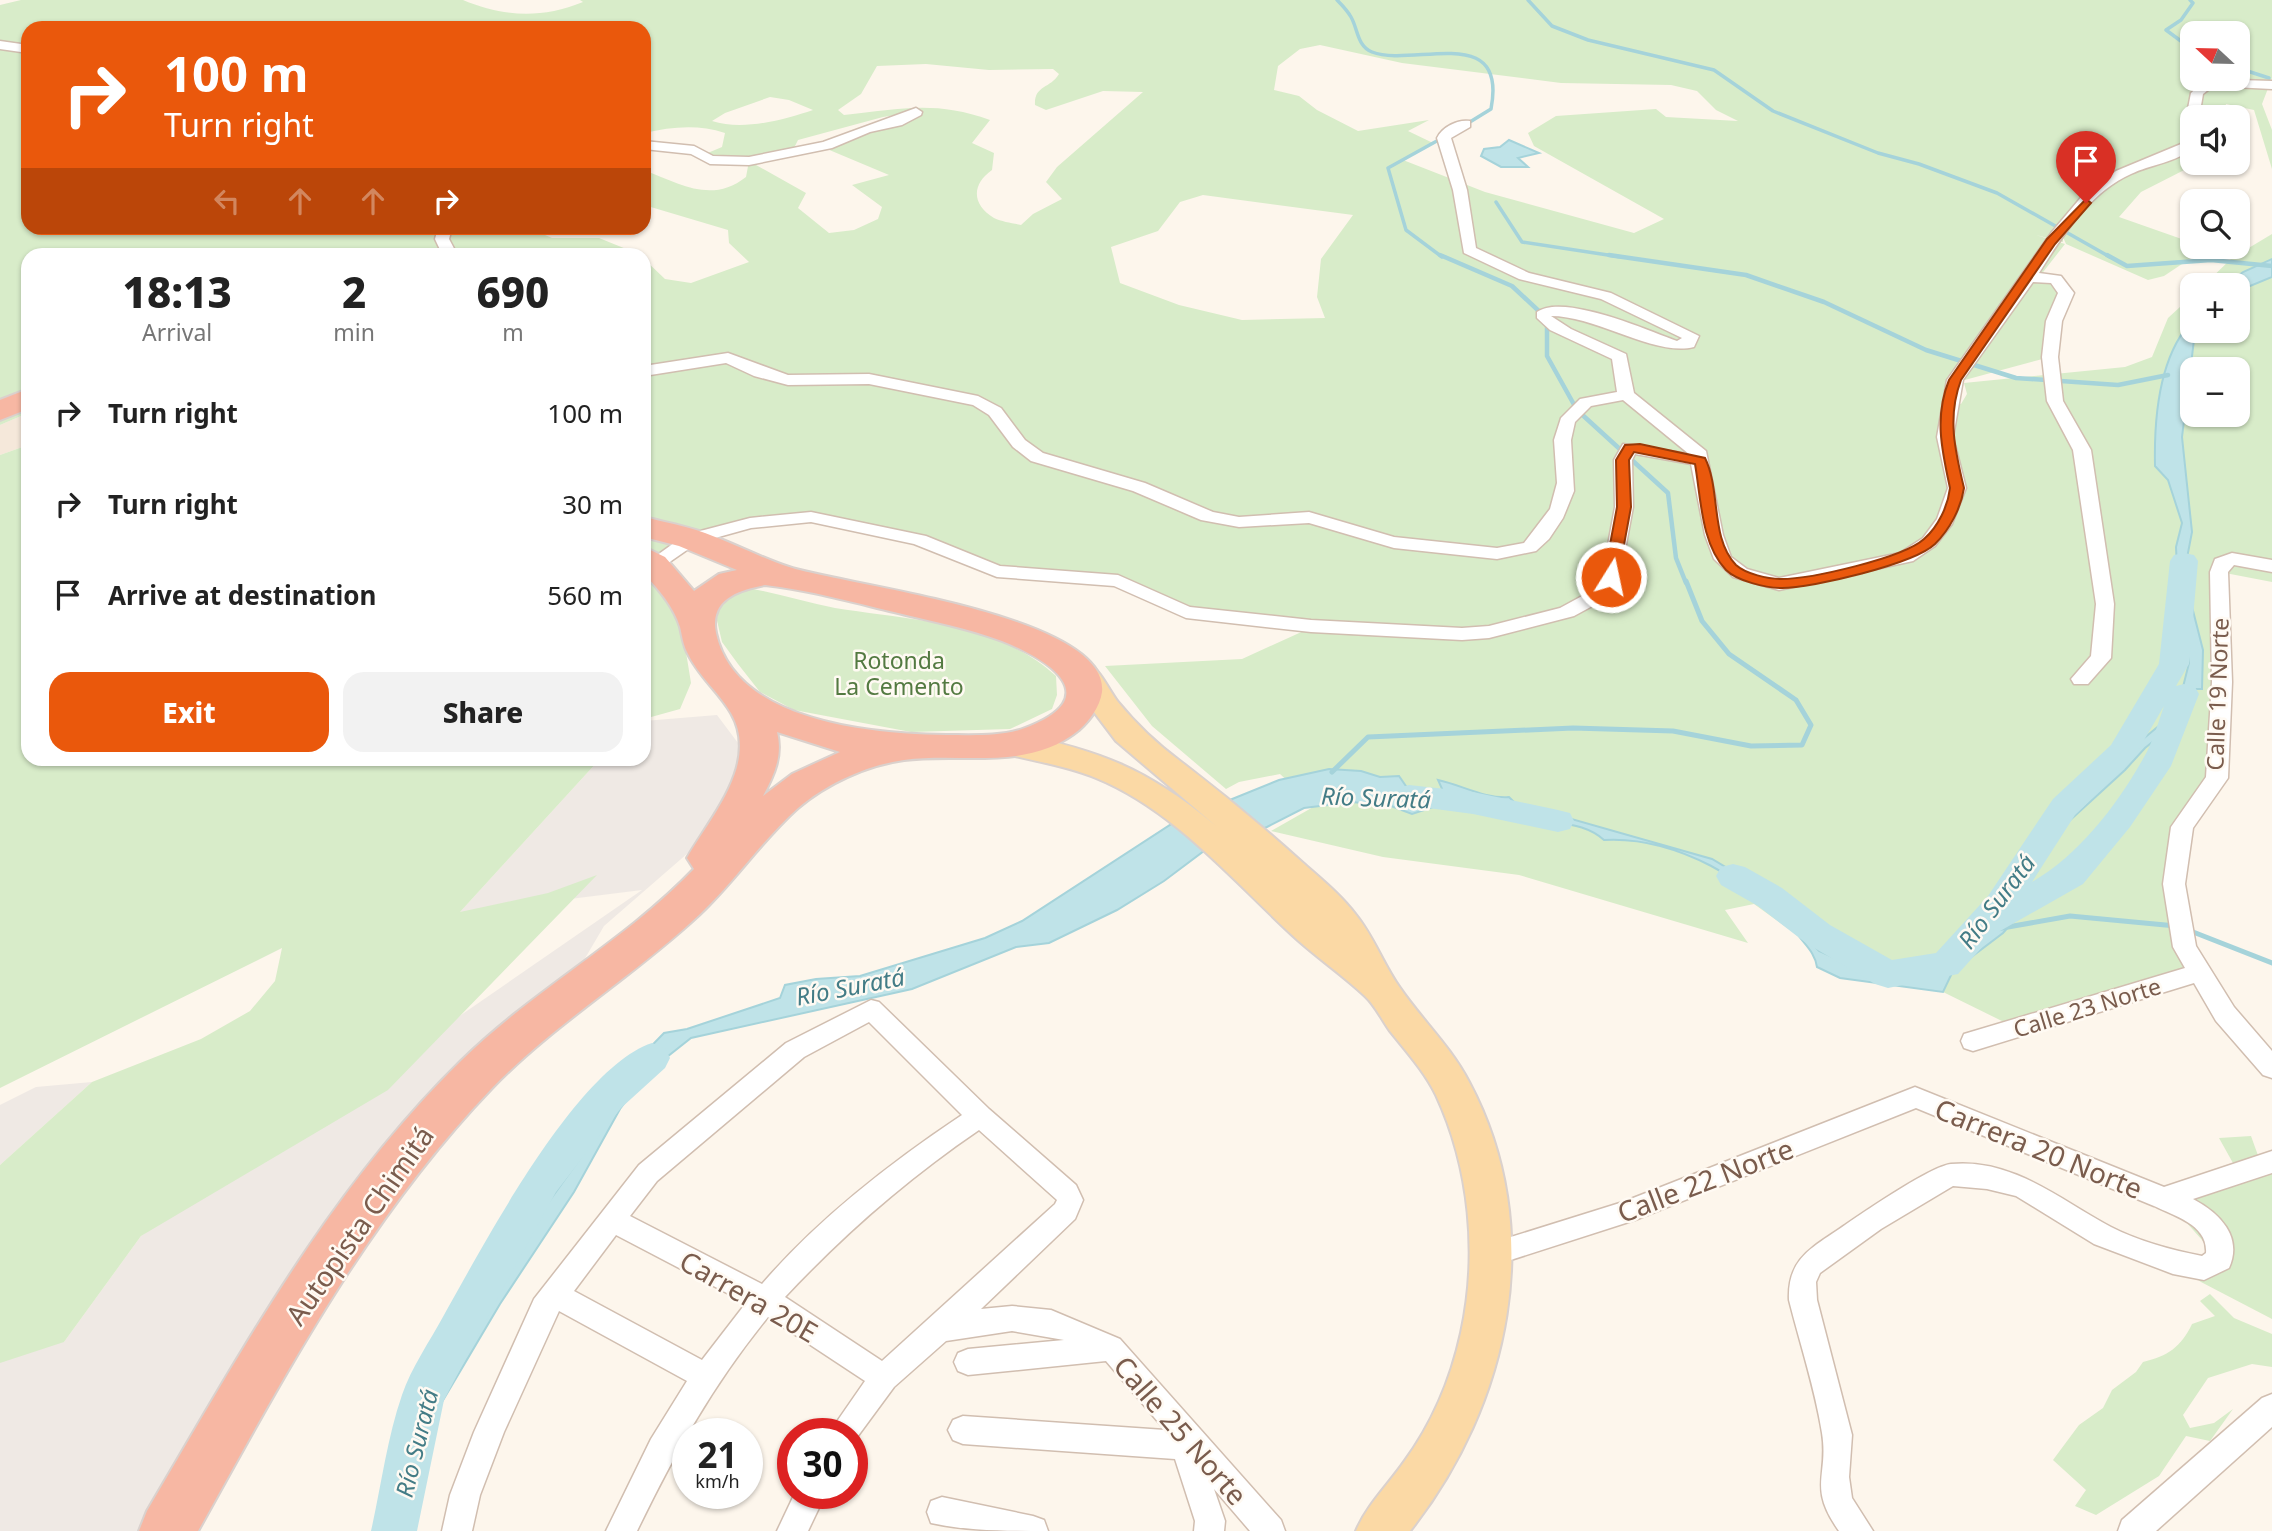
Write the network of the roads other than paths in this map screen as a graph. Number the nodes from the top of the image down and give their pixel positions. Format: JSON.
{"nodes":[{"id":1,"x":0,"y":45,"type":"edge"},
{"id":2,"x":21,"y":48,"type":"edge"},
{"id":3,"x":2272,"y":85,"type":"edge"},
{"id":4,"x":2195,"y":105,"type":"edge"},
{"id":5,"x":916,"y":111,"type":"dead end"},
{"id":6,"x":1465,"y":124,"type":"dead end"},
{"id":7,"x":651,"y":146,"type":"edge"},
{"id":8,"x":2180,"y":150,"type":"edge"},
{"id":9,"x":2029,"y":277,"type":"junction"},
{"id":10,"x":651,"y":370,"type":"edge"},
{"id":11,"x":1626,"y":395,"type":"junction"},
{"id":12,"x":21,"y":401,"type":"edge"},
{"id":13,"x":0,"y":411,"type":"edge"},
{"id":14,"x":21,"y":416,"type":"edge"},
{"id":15,"x":0,"y":425,"type":"edge"},
{"id":16,"x":1701,"y":461,"type":"junction"},
{"id":17,"x":651,"y":529,"type":"edge"},
{"id":18,"x":691,"y":540,"type":"junction"},
{"id":19,"x":651,"y":560,"type":"edge"},
{"id":20,"x":651,"y":563,"type":"edge"},
{"id":21,"x":2272,"y":566,"type":"edge"},
{"id":22,"x":786,"y":577,"type":"junction"},
{"id":23,"x":698,"y":628,"type":"junction"},
{"id":24,"x":1079,"y":671,"type":"junction"},
{"id":25,"x":2081,"y":679,"type":"dead end"},
{"id":26,"x":736,"y":692,"type":"junction"},
{"id":27,"x":1011,"y":744,"type":"junction"},
{"id":28,"x":906,"y":747,"type":"junction"},
{"id":29,"x":1185,"y":799,"type":"junction"},
{"id":30,"x":606,"y":965,"type":"junction"},
{"id":31,"x":2202,"y":972,"type":"junction"},
{"id":32,"x":1973,"y":1041,"type":"dead end"},
{"id":33,"x":2272,"y":1068,"type":"edge"},
{"id":34,"x":1915,"y":1097,"type":"joint"},
{"id":35,"x":980,"y":1116,"type":"junction"},
{"id":36,"x":2272,"y":1162,"type":"edge"},
{"id":37,"x":2163,"y":1198,"type":"junction"},
{"id":38,"x":612,"y":1220,"type":"junction"},
{"id":39,"x":1492,"y":1254,"type":"junction"},
{"id":40,"x":554,"y":1294,"type":"junction"},
{"id":41,"x":764,"y":1299,"type":"junction"},
{"id":42,"x":939,"y":1330,"type":"junction"},
{"id":43,"x":1110,"y":1348,"type":"junction"},
{"id":44,"x":968,"y":1362,"type":"dead end"},
{"id":45,"x":706,"y":1377,"type":"junction"},
{"id":46,"x":884,"y":1378,"type":"junction"},
{"id":47,"x":1152,"y":1396,"type":"junction"},
{"id":48,"x":2272,"y":1408,"type":"edge"},
{"id":49,"x":855,"y":1418,"type":"edge"},
{"id":50,"x":963,"y":1430,"type":"dead end"},
{"id":51,"x":1185,"y":1446,"type":"junction"},
{"id":52,"x":803,"y":1509,"type":"edge"},
{"id":53,"x":942,"y":1512,"type":"dead end"},
{"id":54,"x":167,"y":1531,"type":"edge"},
{"id":55,"x":457,"y":1531,"type":"edge"},
{"id":56,"x":621,"y":1531,"type":"edge"},
{"id":57,"x":792,"y":1531,"type":"edge"},
{"id":58,"x":1033,"y":1531,"type":"edge"},
{"id":59,"x":1209,"y":1531,"type":"edge"},
{"id":60,"x":1270,"y":1531,"type":"edge"},
{"id":61,"x":1380,"y":1531,"type":"edge"},
{"id":62,"x":1858,"y":1531,"type":"edge"},
{"id":63,"x":2134,"y":1531,"type":"edge"}],
"edges":[{"from":1,"to":2,"type":"street"},
{"from":3,"to":4,"type":"street"},
{"from":5,"to":7,"type":"street"},
{"from":6,"to":11,"type":"street"},
{"from":8,"to":9,"type":"street"},
{"from":9,"to":16,"type":"street"},
{"from":9,"to":25,"type":"street"},
{"from":10,"to":11,"type":"street"},
{"from":11,"to":16,"type":"street"},
{"from":12,"to":13,"type":"highway"},
{"from":14,"to":15,"type":"highway"},
{"from":16,"to":18,"type":"street"},
{"from":17,"to":18,"type":"highway"},
{"from":18,"to":19,"type":"street"},
{"from":18,"to":22,"type":"highway"},
{"from":20,"to":23,"type":"highway"},
{"from":21,"to":31,"type":"street","name":"Calle 19 Norte"},
{"from":22,"to":23,"type":"highway"},
{"from":22,"to":24,"type":"highway"},
{"from":23,"to":26,"type":"highway"},
{"from":24,"to":27,"type":"highway"},
{"from":24,"to":29,"type":"main road"},
{"from":26,"to":28,"type":"highway"},
{"from":26,"to":30,"type":"highway","name":"Autopista Chimitá"},
{"from":27,"to":28,"type":"highway"},
{"from":27,"to":29,"type":"main road"},
{"from":28,"to":30,"type":"highway","name":"Autopista Chimitá"},
{"from":29,"to":39,"type":"main road"},
{"from":30,"to":54,"type":"highway","name":"Autopista Chimitá"},
{"from":31,"to":32,"type":"street","name":"Calle 23 Norte"},
{"from":31,"to":33,"type":"street","name":"Calle 19 Norte"},
{"from":34,"to":37,"type":"street","name":"Carrera 20 Norte"},
{"from":34,"to":39,"type":"street","name":"Calle 22 Norte"},
{"from":35,"to":38,"type":"street"},
{"from":35,"to":41,"type":"street"},
{"from":35,"to":42,"type":"street"},
{"from":36,"to":37,"type":"street"},
{"from":37,"to":62,"type":"street","name":"Carrera 20 Norte"},
{"from":38,"to":40,"type":"street"},
{"from":38,"to":41,"type":"street","name":"Carrera 20E"},
{"from":39,"to":61,"type":"main road"},
{"from":40,"to":45,"type":"street"},
{"from":40,"to":55,"type":"street"},
{"from":41,"to":45,"type":"street"},
{"from":41,"to":46,"type":"street","name":"Carrera 20E"},
{"from":42,"to":43,"type":"street","name":"Calle 25 Norte"},
{"from":42,"to":46,"type":"street","name":"Calle 25 Norte"},
{"from":43,"to":44,"type":"street"},
{"from":43,"to":47,"type":"street","name":"Calle 25 Norte"},
{"from":45,"to":56,"type":"street"},
{"from":46,"to":49,"type":"street","name":"Calle 25 Norte"},
{"from":47,"to":51,"type":"street"},
{"from":47,"to":60,"type":"street","name":"Calle 25 Norte"},
{"from":48,"to":63,"type":"street"},
{"from":50,"to":51,"type":"street"},
{"from":51,"to":59,"type":"street"},
{"from":52,"to":57,"type":"street"},
{"from":53,"to":58,"type":"street"}]}
